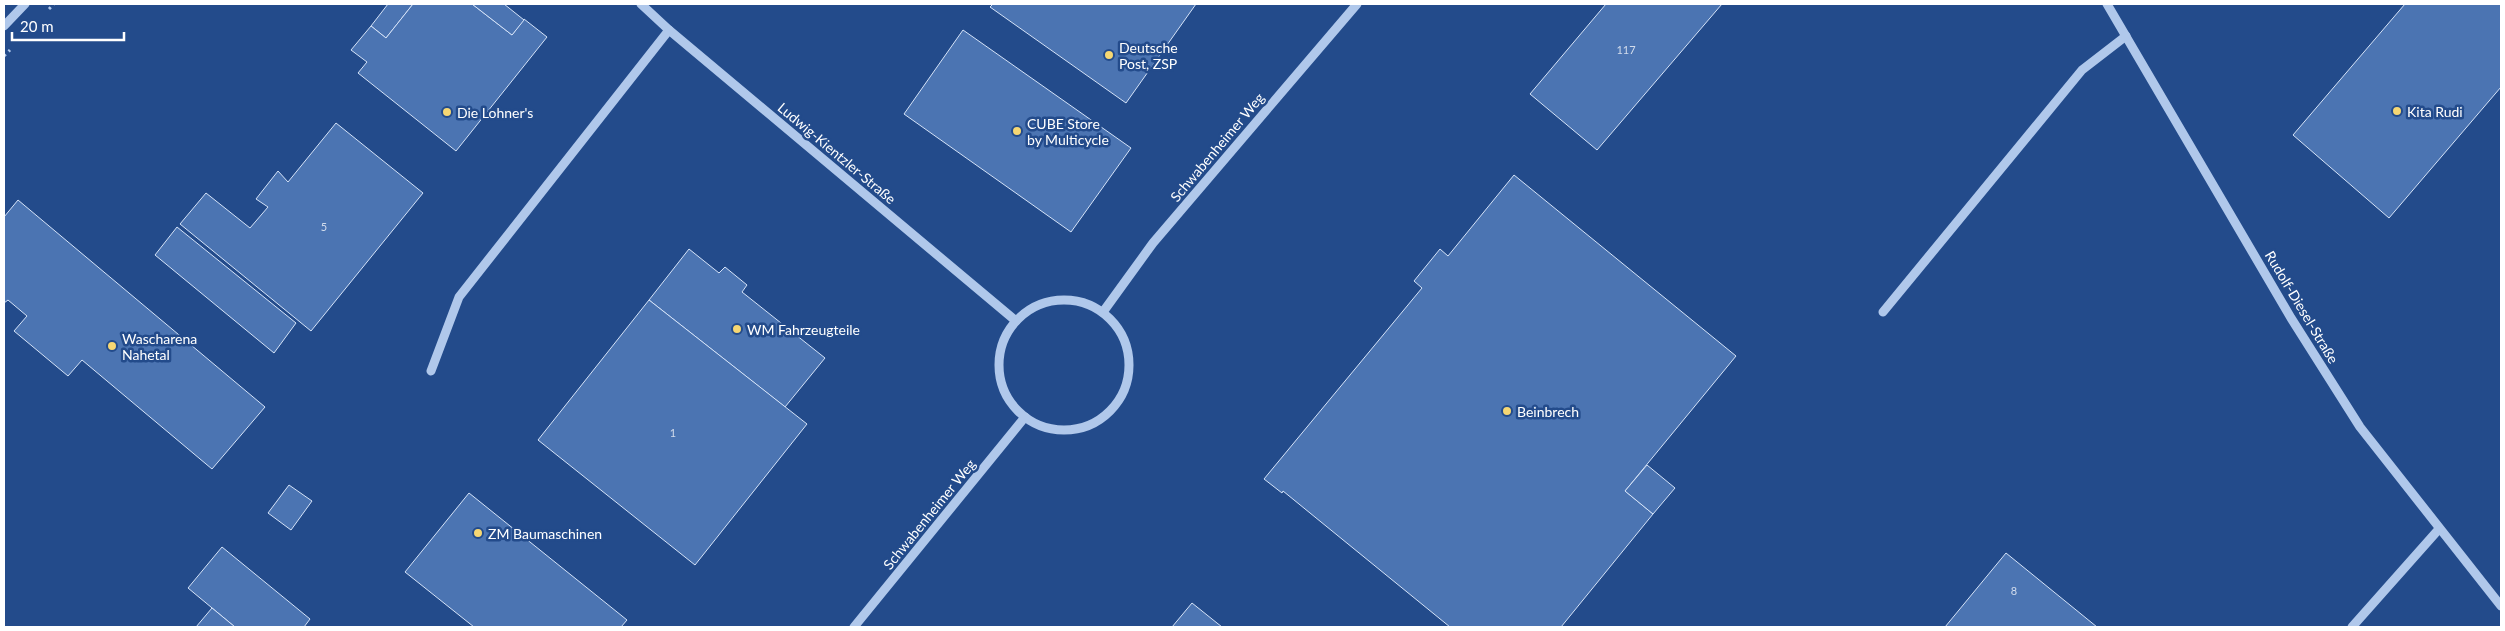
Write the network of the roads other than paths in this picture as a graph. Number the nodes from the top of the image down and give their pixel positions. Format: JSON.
{"nodes":[{"id":1,"x":25,"y":4,"type":"edge"},
{"id":2,"x":641,"y":4,"type":"edge"},
{"id":3,"x":1357,"y":4,"type":"edge"},
{"id":4,"x":2107,"y":4,"type":"edge"},
{"id":5,"x":4,"y":26,"type":"edge"},
{"id":6,"x":668,"y":30,"type":"junction"},
{"id":7,"x":2126,"y":36,"type":"junction"},
{"id":8,"x":1103,"y":312,"type":"junction"},
{"id":9,"x":1883,"y":312,"type":"dead end"},
{"id":10,"x":1016,"y":321,"type":"junction"},
{"id":11,"x":431,"y":371,"type":"dead end"},
{"id":12,"x":1025,"y":417,"type":"junction"},
{"id":13,"x":2439,"y":529,"type":"junction"},
{"id":14,"x":2501,"y":606,"type":"edge"},
{"id":15,"x":854,"y":627,"type":"edge"},
{"id":16,"x":2352,"y":627,"type":"edge"}],
"edges":[{"from":1,"to":5,"type":"street"},
{"from":2,"to":6,"type":"street","name":"Ludwig-Kientzler-Straße"},
{"from":3,"to":8,"type":"street","name":"Schwabenheimer Weg"},
{"from":4,"to":7,"type":"street","name":"Rudolf-Diesel-Straße"},
{"from":6,"to":10,"type":"street","name":"Ludwig-Kientzler-Straße"},
{"from":6,"to":11,"type":"street"},
{"from":7,"to":9,"type":"street"},
{"from":7,"to":13,"type":"street","name":"Rudolf-Diesel-Straße"},
{"from":8,"to":10,"type":"street"},
{"from":8,"to":12,"type":"street"},
{"from":10,"to":12,"type":"street"},
{"from":12,"to":15,"type":"street","name":"Schwabenheimer Weg"},
{"from":13,"to":14,"type":"street","name":"Rudolf-Diesel-Straße"},
{"from":13,"to":16,"type":"street"}]}
